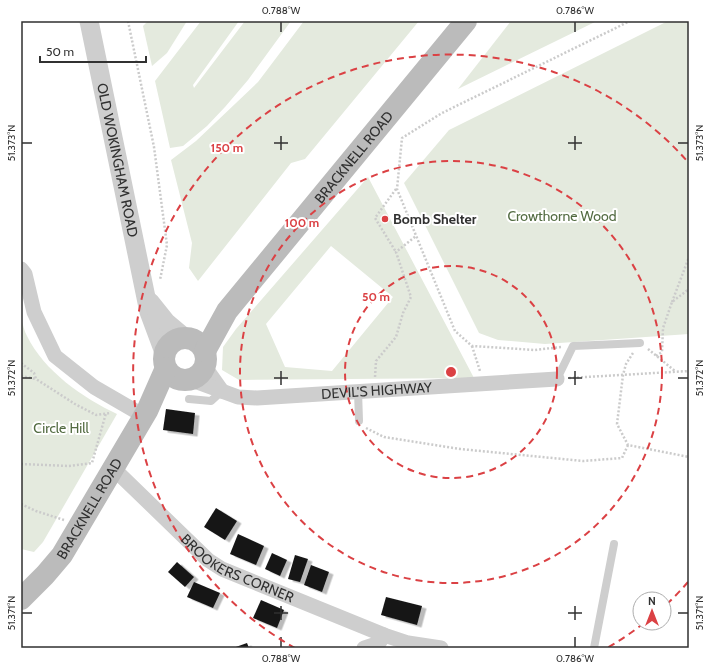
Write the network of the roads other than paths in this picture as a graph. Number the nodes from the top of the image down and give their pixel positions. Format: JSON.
{"nodes":[{"id":1,"x":89,"y":21,"type":"edge"},
{"id":2,"x":466,"y":21,"type":"edge"},
{"id":3,"x":21,"y":269,"type":"edge"},
{"id":4,"x":153,"y":292,"type":"junction"},
{"id":5,"x":640,"y":343,"type":"road end"},
{"id":6,"x":186,"y":364,"type":"junction"},
{"id":7,"x":557,"y":379,"type":"joint"},
{"id":8,"x":222,"y":390,"type":"junction"},
{"id":9,"x":358,"y":392,"type":"junction"},
{"id":10,"x":141,"y":412,"type":"junction"},
{"id":11,"x":359,"y":421,"type":"road end"},
{"id":12,"x":113,"y":468,"type":"junction"},
{"id":13,"x":614,"y":544,"type":"dead end"},
{"id":14,"x":21,"y":598,"type":"edge"},
{"id":15,"x":384,"y":635,"type":"junction"},
{"id":16,"x":364,"y":648,"type":"edge"},
{"id":17,"x":441,"y":648,"type":"edge"},
{"id":18,"x":594,"y":648,"type":"edge"}],
"edges":[{"from":1,"to":4,"type":"street","name":"OLD WOKINGHAM ROAD"},
{"from":2,"to":6,"type":"main road","name":"BRACKNELL ROAD"},
{"from":3,"to":10,"type":"street"},
{"from":4,"to":6,"type":"street","name":"OLD WOKINGHAM ROAD"},
{"from":4,"to":6,"type":"street","name":"OLD WOKINGHAM ROAD"},
{"from":5,"to":7,"type":"lane"},
{"from":6,"to":8,"type":"street"},
{"from":6,"to":8,"type":"lane"},
{"from":6,"to":10,"type":"main road","name":"BRACKNELL ROAD"},
{"from":7,"to":9,"type":"street","name":"DEVIL'S HIGHWAY"},
{"from":8,"to":9,"type":"street","name":"DEVIL'S HIGHWAY"},
{"from":9,"to":11,"type":"lane"},
{"from":10,"to":12,"type":"main road","name":"BRACKNELL ROAD"},
{"from":12,"to":14,"type":"main road","name":"BRACKNELL ROAD"},
{"from":12,"to":15,"type":"street","name":"BROOKERS CORNER"},
{"from":13,"to":18,"type":"lane"},
{"from":15,"to":16,"type":"street"},
{"from":15,"to":17,"type":"street","name":"BROOKERS CORNER"}]}
